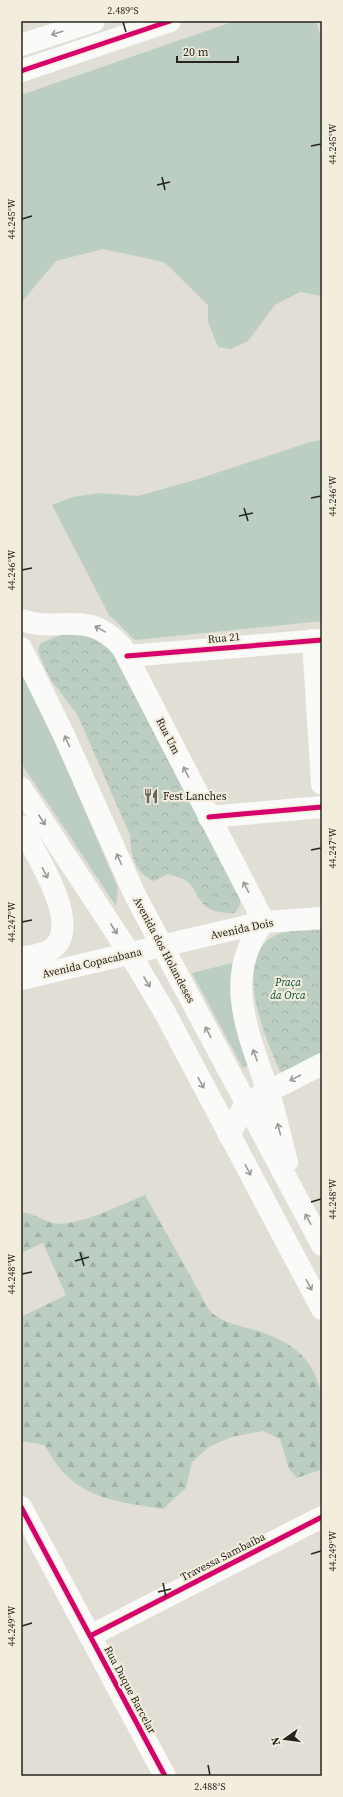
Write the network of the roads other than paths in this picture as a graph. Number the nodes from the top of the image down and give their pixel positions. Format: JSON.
{"nodes":[{"id":1,"x":94,"y":21,"type":"edge"},
{"id":2,"x":170,"y":21,"type":"edge"},
{"id":3,"x":21,"y":45,"type":"edge"},
{"id":4,"x":21,"y":71,"type":"edge"},
{"id":5,"x":21,"y":620,"type":"edge"},
{"id":6,"x":317,"y":640,"type":"edge"},
{"id":7,"x":21,"y":648,"type":"edge"},
{"id":8,"x":127,"y":656,"type":"junction"},
{"id":9,"x":322,"y":784,"type":"edge"},
{"id":10,"x":21,"y":788,"type":"edge"},
{"id":11,"x":322,"y":807,"type":"edge"},
{"id":12,"x":210,"y":817,"type":"junction"},
{"id":13,"x":21,"y":826,"type":"edge"},
{"id":14,"x":135,"y":895,"type":"junction"},
{"id":15,"x":322,"y":918,"type":"edge"},
{"id":16,"x":264,"y":922,"type":"junction"},
{"id":17,"x":162,"y":947,"type":"junction"},
{"id":18,"x":130,"y":954,"type":"junction"},
{"id":19,"x":21,"y":958,"type":"edge"},
{"id":20,"x":21,"y":979,"type":"edge"},
{"id":21,"x":322,"y":1064,"type":"edge"},
{"id":22,"x":268,"y":1092,"type":"junction"},
{"id":23,"x":246,"y":1103,"type":"junction"},
{"id":24,"x":229,"y":1135,"type":"junction"},
{"id":25,"x":295,"y":1194,"type":"junction"},
{"id":26,"x":322,"y":1245,"type":"edge"},
{"id":27,"x":322,"y":1309,"type":"edge"},
{"id":28,"x":21,"y":1507,"type":"edge"},
{"id":29,"x":322,"y":1517,"type":"edge"},
{"id":30,"x":90,"y":1636,"type":"junction"},
{"id":31,"x":165,"y":1776,"type":"edge"}],
"edges":[{"from":1,"to":3,"type":"main road","one_way":true},
{"from":2,"to":4,"type":"main road"},
{"from":8,"to":5,"type":"main road","name":"Rua Um","one_way":true},
{"from":6,"to":8,"type":"main road","name":"Rua 21"},
{"from":6,"to":9,"type":"main road"},
{"from":14,"to":7,"type":"main road","name":"Avenida dos Holandeses","one_way":true},
{"from":12,"to":8,"type":"main road","name":"Rua Um","one_way":true},
{"from":10,"to":18,"type":"main road","one_way":true},
{"from":11,"to":12,"type":"main road"},
{"from":16,"to":12,"type":"main road","name":"Rua Um","one_way":true},
{"from":13,"to":19,"type":"main road","name":"Avenida Copacabana","one_way":true},
{"from":14,"to":17,"type":"main road","name":"Avenida dos Holandeses"},
{"from":14,"to":18,"type":"main road"},
{"from":15,"to":16,"type":"main road","name":"Avenida Dois"},
{"from":16,"to":17,"type":"main road","name":"Avenida Dois"},
{"from":22,"to":16,"type":"main road","one_way":true},
{"from":17,"to":18,"type":"main road","name":"Avenida Copacabana"},
{"from":23,"to":17,"type":"main road","name":"Avenida dos Holandeses","one_way":true},
{"from":18,"to":20,"type":"main road","name":"Avenida Copacabana"},
{"from":18,"to":24,"type":"main road","one_way":true},
{"from":21,"to":22,"type":"main road","one_way":true},
{"from":22,"to":23,"type":"main road"},
{"from":25,"to":22,"type":"main road","one_way":true},
{"from":23,"to":24,"type":"main road"},
{"from":23,"to":25,"type":"main road","name":"Avenida dos Holandeses"},
{"from":24,"to":27,"type":"main road","one_way":true},
{"from":26,"to":25,"type":"main road","name":"Avenida dos Holandeses","one_way":true},
{"from":28,"to":30,"type":"main road","name":"Rua Duque Barcelar"},
{"from":29,"to":30,"type":"main road","name":"Travessa Sambaíba"},
{"from":30,"to":31,"type":"main road","name":"Rua Duque Barcelar"}]}
